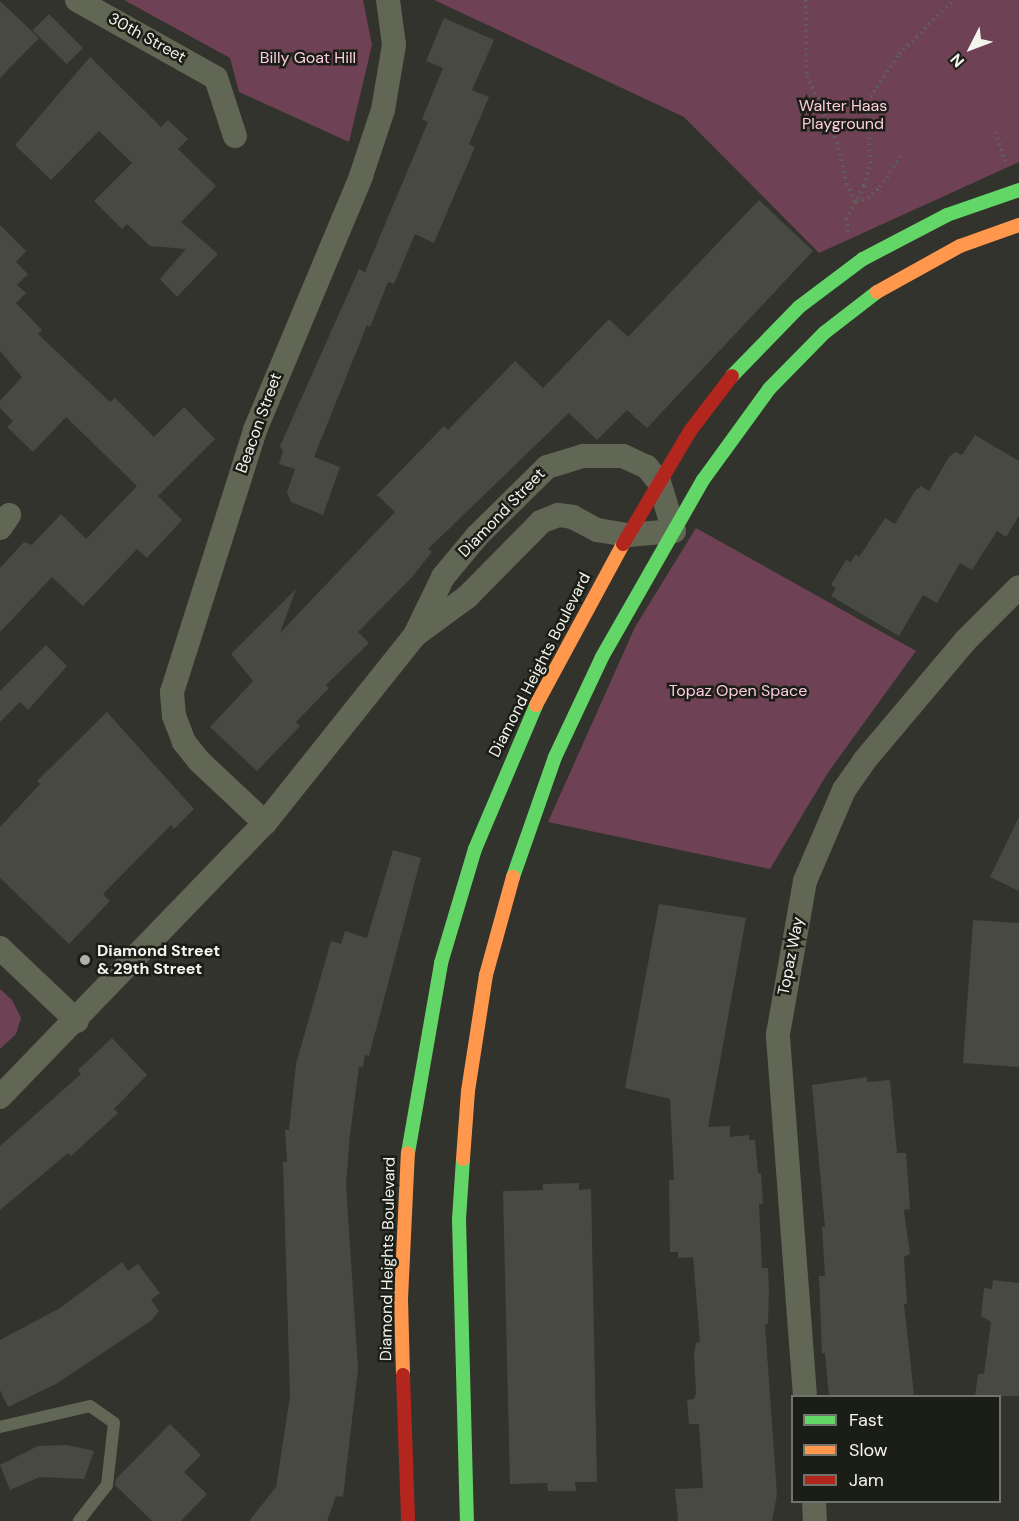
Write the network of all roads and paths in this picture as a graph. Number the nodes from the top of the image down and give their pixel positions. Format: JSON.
{"nodes":[{"id":1,"x":77,"y":0,"type":"edge"},
{"id":2,"x":388,"y":0,"type":"edge"},
{"id":3,"x":806,"y":0,"type":"edge"},
{"id":4,"x":954,"y":0,"type":"edge"},
{"id":5,"x":235,"y":136,"type":"dead end"},
{"id":6,"x":902,"y":154,"type":"dead end"},
{"id":7,"x":1019,"y":190,"type":"edge"},
{"id":8,"x":856,"y":201,"type":"junction"},
{"id":9,"x":1019,"y":225,"type":"edge"},
{"id":10,"x":854,"y":265,"type":"junction"},
{"id":11,"x":659,"y":482,"type":"junction"},
{"id":12,"x":674,"y":531,"type":"junction"},
{"id":13,"x":628,"y":535,"type":"junction"},
{"id":14,"x":1019,"y":587,"type":"edge"},
{"id":15,"x":415,"y":635,"type":"junction"},
{"id":16,"x":265,"y":823,"type":"junction"},
{"id":17,"x":0,"y":948,"type":"edge"},
{"id":18,"x":77,"y":1021,"type":"junction"},
{"id":19,"x":0,"y":1097,"type":"edge"},
{"id":20,"x":805,"y":1395,"type":"edge"},
{"id":21,"x":0,"y":1427,"type":"edge"},
{"id":22,"x":814,"y":1503,"type":"edge"},
{"id":23,"x":79,"y":1521,"type":"edge"},
{"id":24,"x":408,"y":1521,"type":"edge"},
{"id":25,"x":467,"y":1521,"type":"edge"},
{"id":26,"x":815,"y":1521,"type":"edge"}],
"edges":[{"from":1,"to":5,"type":"street","name":"30th Street"},
{"from":2,"to":16,"type":"street","name":"Beacon Street"},
{"from":3,"to":8,"type":"path"},
{"from":4,"to":8,"type":"path"},
{"from":6,"to":8,"type":"path"},
{"from":7,"to":10,"type":"main road","name":"Diamond Heights Boulevard"},
{"from":8,"to":10,"type":"path"},
{"from":9,"to":12,"type":"main road"},
{"from":10,"to":11,"type":"main road","name":"Diamond Heights Boulevard"},
{"from":11,"to":12,"type":"street","name":"Diamond Street"},
{"from":11,"to":13,"type":"main road","name":"Diamond Heights Boulevard"},
{"from":11,"to":15,"type":"street","name":"Diamond Street"},
{"from":12,"to":13,"type":"street","name":"Diamond Street"},
{"from":12,"to":25,"type":"main road"},
{"from":13,"to":15,"type":"street","name":"Diamond Street"},
{"from":13,"to":24,"type":"main road","name":"Diamond Heights Boulevard"},
{"from":14,"to":20,"type":"street","name":"Topaz Way"},
{"from":15,"to":16,"type":"street","name":"Diamond Street"},
{"from":16,"to":18,"type":"street","name":"Diamond Street"},
{"from":17,"to":18,"type":"street"},
{"from":18,"to":19,"type":"street","name":"Diamond Street"},
{"from":21,"to":23,"type":"lane"},
{"from":22,"to":26,"type":"street"}]}
